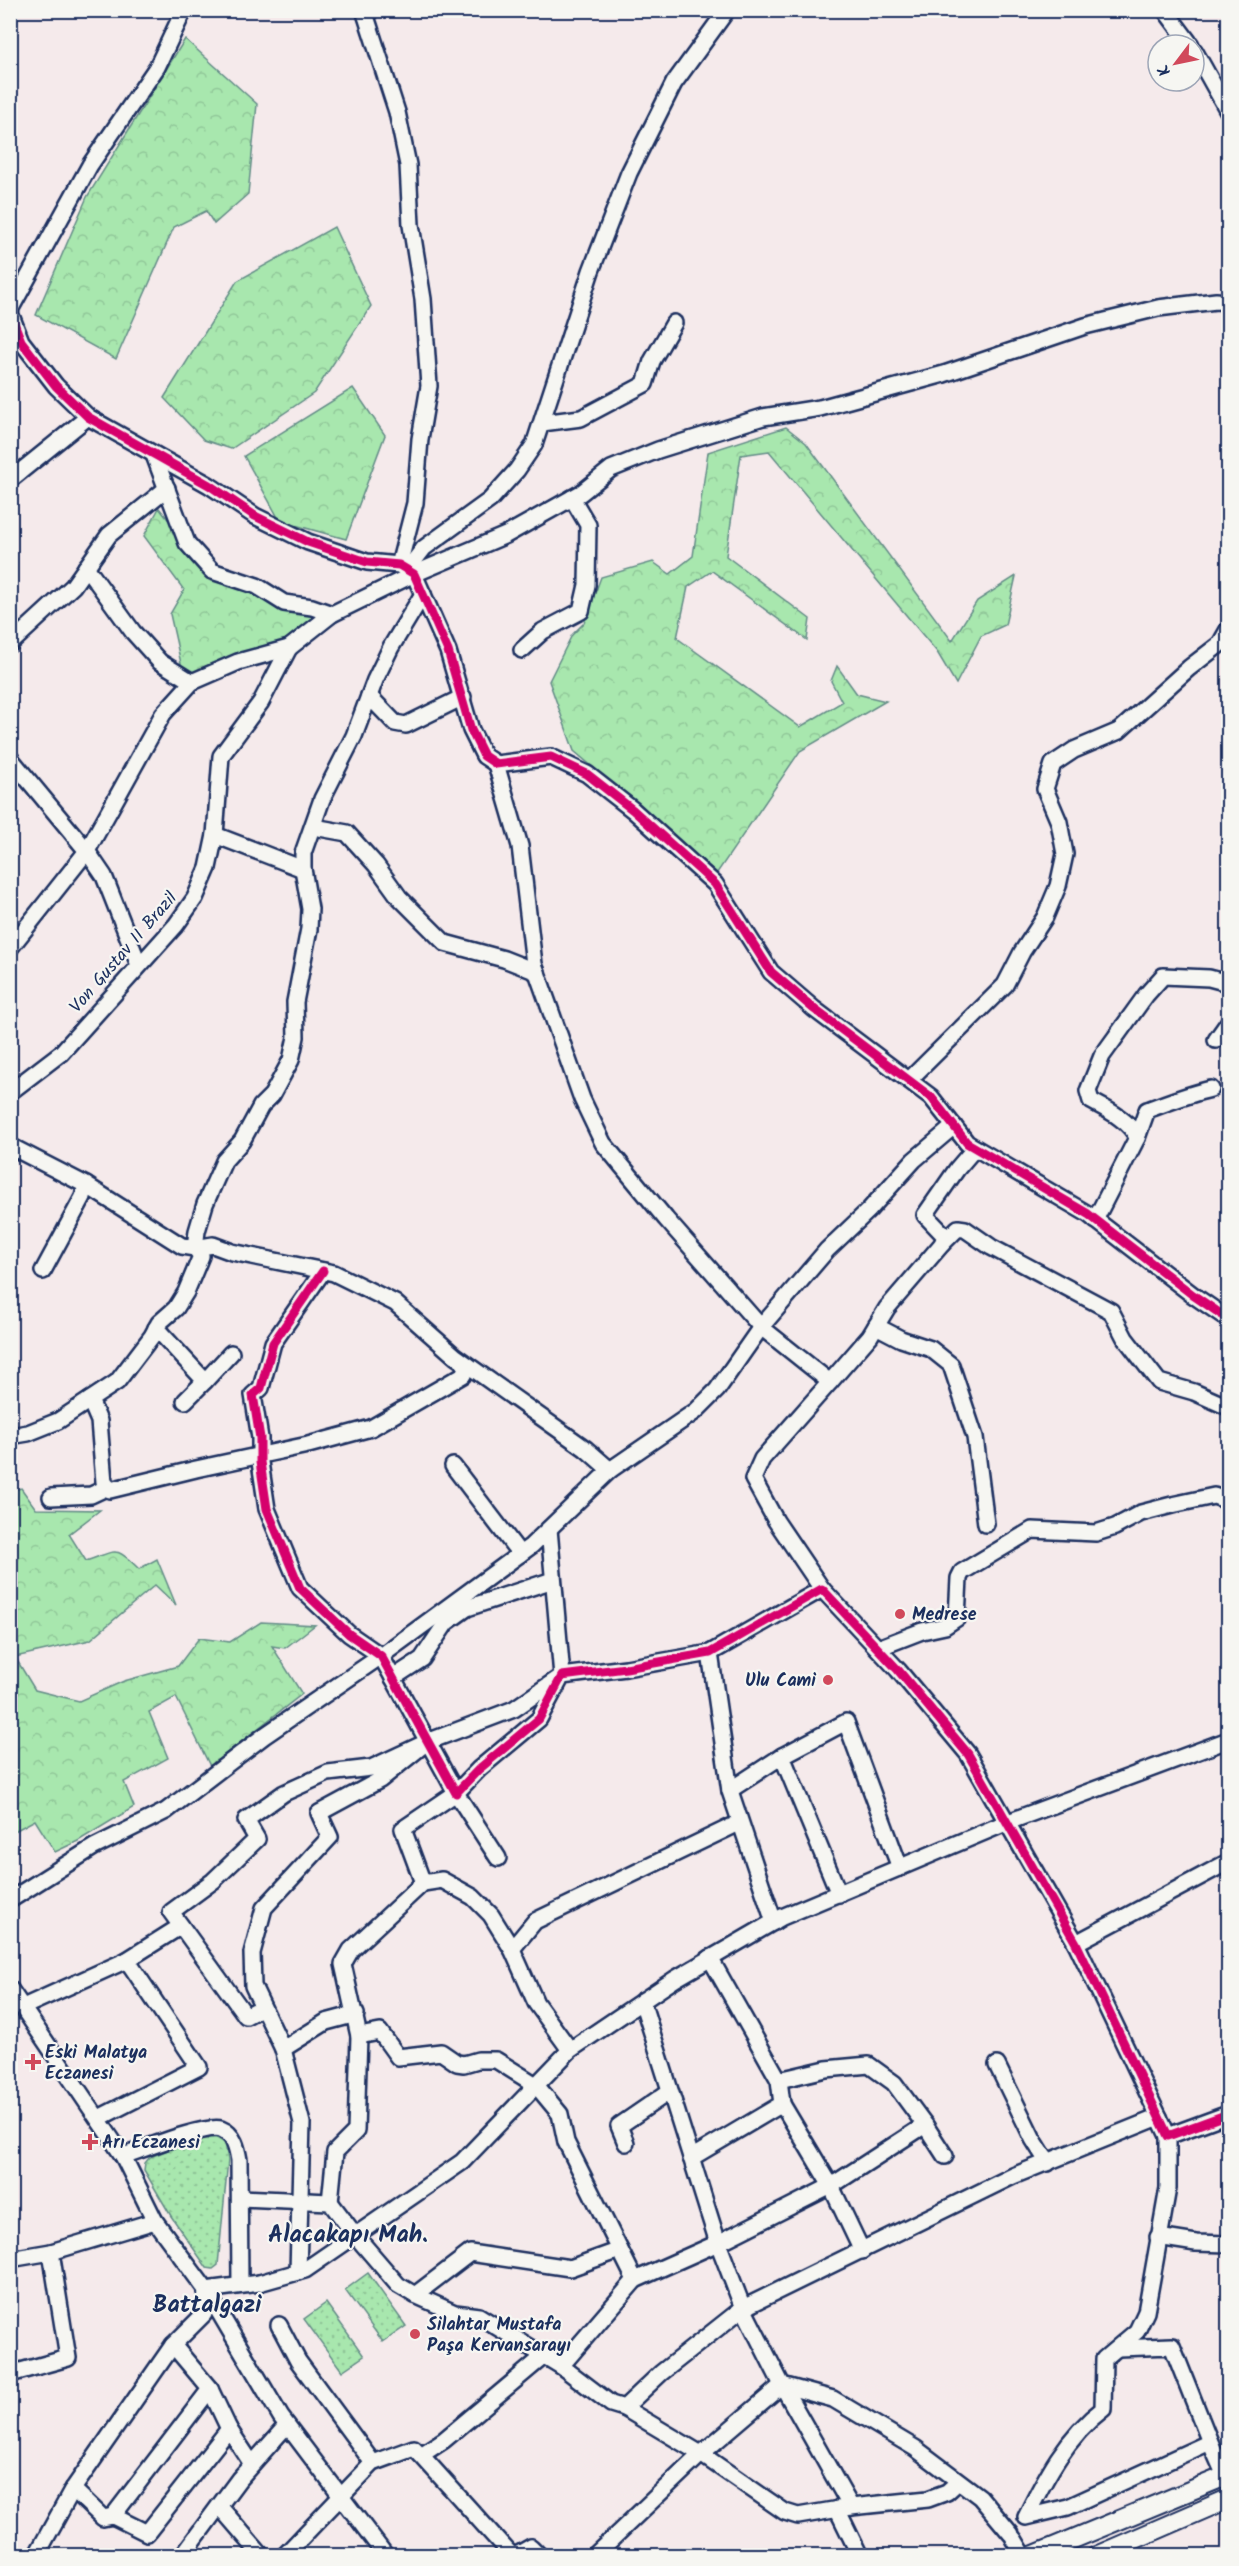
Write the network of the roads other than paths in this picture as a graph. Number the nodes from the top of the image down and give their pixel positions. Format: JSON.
{"nodes":[{"id":1,"x":184,"y":10,"type":"edge"},
{"id":2,"x":364,"y":10,"type":"edge"},
{"id":3,"x":727,"y":10,"type":"edge"},
{"id":4,"x":1164,"y":10,"type":"edge"},
{"id":5,"x":1182,"y":33,"type":"edge"},
{"id":6,"x":1206,"y":72,"type":"edge"},
{"id":7,"x":1228,"y":111,"type":"edge"},
{"id":8,"x":1228,"y":302,"type":"edge"},
{"id":9,"x":10,"y":311,"type":"edge"},
{"id":10,"x":674,"y":323,"type":"dead end"},
{"id":11,"x":87,"y":417,"type":"junction"},
{"id":12,"x":542,"y":423,"type":"junction"},
{"id":13,"x":154,"y":455,"type":"junction"},
{"id":14,"x":10,"y":480,"type":"edge"},
{"id":15,"x":166,"y":488,"type":"junction"},
{"id":16,"x":572,"y":498,"type":"junction"},
{"id":17,"x":86,"y":567,"type":"junction"},
{"id":18,"x":407,"y":570,"type":"junction"},
{"id":19,"x":423,"y":594,"type":"junction"},
{"id":20,"x":332,"y":614,"type":"junction"},
{"id":21,"x":1228,"y":630,"type":"edge"},
{"id":22,"x":10,"y":644,"type":"edge"},
{"id":23,"x":289,"y":648,"type":"junction"},
{"id":24,"x":522,"y":650,"type":"dead end"},
{"id":25,"x":192,"y":682,"type":"junction"},
{"id":26,"x":369,"y":696,"type":"junction"},
{"id":27,"x":463,"y":697,"type":"junction"},
{"id":28,"x":10,"y":758,"type":"edge"},
{"id":29,"x":496,"y":764,"type":"junction"},
{"id":30,"x":314,"y":827,"type":"junction"},
{"id":31,"x":214,"y":835,"type":"junction"},
{"id":32,"x":87,"y":851,"type":"junction"},
{"id":33,"x":303,"y":869,"type":"junction"},
{"id":34,"x":10,"y":948,"type":"edge"},
{"id":35,"x":139,"y":965,"type":"junction"},
{"id":36,"x":537,"y":972,"type":"junction"},
{"id":37,"x":1228,"y":984,"type":"edge"},
{"id":38,"x":1228,"y":1023,"type":"edge"},
{"id":39,"x":1216,"y":1040,"type":"dead end"},
{"id":40,"x":909,"y":1080,"type":"junction"},
{"id":41,"x":1211,"y":1089,"type":"dead end"},
{"id":42,"x":10,"y":1092,"type":"edge"},
{"id":43,"x":954,"y":1126,"type":"junction"},
{"id":44,"x":1137,"y":1138,"type":"junction"},
{"id":45,"x":10,"y":1146,"type":"edge"},
{"id":46,"x":975,"y":1148,"type":"junction"},
{"id":47,"x":86,"y":1185,"type":"junction"},
{"id":48,"x":1095,"y":1220,"type":"junction"},
{"id":49,"x":942,"y":1244,"type":"junction"},
{"id":50,"x":195,"y":1248,"type":"junction"},
{"id":51,"x":43,"y":1271,"type":"dead end"},
{"id":52,"x":323,"y":1271,"type":"junction"},
{"id":53,"x":1228,"y":1319,"type":"edge"},
{"id":54,"x":876,"y":1326,"type":"junction"},
{"id":55,"x":761,"y":1327,"type":"junction"},
{"id":56,"x":156,"y":1328,"type":"junction"},
{"id":57,"x":231,"y":1353,"type":"dead end"},
{"id":58,"x":467,"y":1365,"type":"junction"},
{"id":59,"x":205,"y":1381,"type":"junction"},
{"id":60,"x":830,"y":1382,"type":"junction"},
{"id":61,"x":90,"y":1400,"type":"junction"},
{"id":62,"x":185,"y":1401,"type":"dead end"},
{"id":63,"x":1228,"y":1407,"type":"edge"},
{"id":64,"x":10,"y":1436,"type":"edge"},
{"id":65,"x":260,"y":1454,"type":"junction"},
{"id":66,"x":453,"y":1466,"type":"dead end"},
{"id":67,"x":610,"y":1470,"type":"junction"},
{"id":68,"x":106,"y":1488,"type":"junction"},
{"id":69,"x":51,"y":1497,"type":"dead end"},
{"id":70,"x":1228,"y":1501,"type":"edge"},
{"id":71,"x":986,"y":1524,"type":"dead end"},
{"id":72,"x":549,"y":1529,"type":"junction"},
{"id":73,"x":520,"y":1554,"type":"junction"},
{"id":74,"x":553,"y":1580,"type":"junction"},
{"id":75,"x":822,"y":1589,"type":"junction"},
{"id":76,"x":878,"y":1648,"type":"junction"},
{"id":77,"x":710,"y":1653,"type":"junction"},
{"id":78,"x":381,"y":1656,"type":"junction"},
{"id":79,"x":562,"y":1676,"type":"junction"},
{"id":80,"x":393,"y":1678,"type":"junction"},
{"id":81,"x":1228,"y":1740,"type":"edge"},
{"id":82,"x":427,"y":1742,"type":"junction"},
{"id":83,"x":782,"y":1756,"type":"junction"},
{"id":84,"x":730,"y":1790,"type":"junction"},
{"id":85,"x":456,"y":1793,"type":"junction"},
{"id":86,"x":1008,"y":1822,"type":"junction"},
{"id":87,"x":739,"y":1823,"type":"junction"},
{"id":88,"x":498,"y":1858,"type":"dead end"},
{"id":89,"x":1228,"y":1862,"type":"edge"},
{"id":90,"x":900,"y":1868,"type":"junction"},
{"id":91,"x":423,"y":1883,"type":"junction"},
{"id":92,"x":839,"y":1894,"type":"junction"},
{"id":93,"x":10,"y":1900,"type":"edge"},
{"id":94,"x":774,"y":1922,"type":"junction"},
{"id":95,"x":181,"y":1926,"type":"junction"},
{"id":96,"x":1076,"y":1943,"type":"junction"},
{"id":97,"x":512,"y":1948,"type":"junction"},
{"id":98,"x":710,"y":1958,"type":"junction"},
{"id":99,"x":127,"y":1960,"type":"junction"},
{"id":100,"x":10,"y":1989,"type":"edge"},
{"id":101,"x":642,"y":2001,"type":"junction"},
{"id":102,"x":23,"y":2007,"type":"junction"},
{"id":103,"x":263,"y":2007,"type":"junction"},
{"id":104,"x":356,"y":2014,"type":"junction"},
{"id":105,"x":359,"y":2036,"type":"junction"},
{"id":106,"x":283,"y":2049,"type":"junction"},
{"id":107,"x":570,"y":2050,"type":"junction"},
{"id":108,"x":997,"y":2065,"type":"dead end"},
{"id":109,"x":779,"y":2080,"type":"junction"},
{"id":110,"x":536,"y":2085,"type":"junction"},
{"id":111,"x":670,"y":2091,"type":"junction"},
{"id":112,"x":782,"y":2104,"type":"junction"},
{"id":113,"x":1228,"y":2114,"type":"edge"},
{"id":114,"x":1159,"y":2117,"type":"junction"},
{"id":115,"x":99,"y":2118,"type":"junction"},
{"id":116,"x":925,"y":2125,"type":"junction"},
{"id":117,"x":1168,"y":2136,"type":"junction"},
{"id":118,"x":626,"y":2143,"type":"dead end"},
{"id":119,"x":123,"y":2156,"type":"junction"},
{"id":120,"x":945,"y":2156,"type":"dead end"},
{"id":121,"x":691,"y":2158,"type":"junction"},
{"id":122,"x":1048,"y":2163,"type":"junction"},
{"id":123,"x":831,"y":2186,"type":"junction"},
{"id":124,"x":240,"y":2198,"type":"junction"},
{"id":125,"x":300,"y":2201,"type":"junction"},
{"id":126,"x":330,"y":2202,"type":"junction"},
{"id":127,"x":155,"y":2222,"type":"junction"},
{"id":128,"x":355,"y":2235,"type":"junction"},
{"id":129,"x":1158,"y":2237,"type":"junction"},
{"id":130,"x":718,"y":2243,"type":"junction"},
{"id":131,"x":1228,"y":2244,"type":"edge"},
{"id":132,"x":620,"y":2250,"type":"junction"},
{"id":133,"x":862,"y":2251,"type":"junction"},
{"id":134,"x":51,"y":2252,"type":"junction"},
{"id":135,"x":10,"y":2259,"type":"edge"},
{"id":136,"x":298,"y":2272,"type":"junction"},
{"id":137,"x":635,"y":2280,"type":"junction"},
{"id":138,"x":240,"y":2284,"type":"junction"},
{"id":139,"x":206,"y":2290,"type":"junction"},
{"id":140,"x":415,"y":2295,"type":"junction"},
{"id":141,"x":743,"y":2308,"type":"junction"},
{"id":142,"x":279,"y":2325,"type":"dead end"},
{"id":143,"x":173,"y":2345,"type":"junction"},
{"id":144,"x":1118,"y":2348,"type":"junction"},
{"id":145,"x":544,"y":2356,"type":"junction"},
{"id":146,"x":561,"y":2366,"type":"junction"},
{"id":147,"x":10,"y":2374,"type":"edge"},
{"id":148,"x":782,"y":2385,"type":"junction"},
{"id":149,"x":210,"y":2389,"type":"junction"},
{"id":150,"x":624,"y":2408,"type":"junction"},
{"id":151,"x":287,"y":2425,"type":"junction"},
{"id":152,"x":229,"y":2428,"type":"junction"},
{"id":153,"x":1210,"y":2442,"type":"junction"},
{"id":154,"x":701,"y":2454,"type":"junction"},
{"id":155,"x":421,"y":2455,"type":"junction"},
{"id":156,"x":373,"y":2463,"type":"junction"},
{"id":157,"x":252,"y":2464,"type":"junction"},
{"id":158,"x":1227,"y":2476,"type":"edge"},
{"id":159,"x":958,"y":2481,"type":"junction"},
{"id":160,"x":73,"y":2489,"type":"junction"},
{"id":161,"x":341,"y":2498,"type":"junction"},
{"id":162,"x":1228,"y":2499,"type":"edge"},
{"id":163,"x":220,"y":2507,"type":"junction"},
{"id":164,"x":844,"y":2508,"type":"junction"},
{"id":165,"x":113,"y":2516,"type":"junction"},
{"id":166,"x":1026,"y":2517,"type":"junction"},
{"id":167,"x":1011,"y":2533,"type":"junction"},
{"id":168,"x":36,"y":2556,"type":"edge"},
{"id":169,"x":182,"y":2556,"type":"edge"},
{"id":170,"x":262,"y":2556,"type":"edge"},
{"id":171,"x":284,"y":2556,"type":"edge"},
{"id":172,"x":386,"y":2556,"type":"edge"},
{"id":173,"x":514,"y":2556,"type":"edge"},
{"id":174,"x":540,"y":2556,"type":"edge"},
{"id":175,"x":594,"y":2556,"type":"edge"},
{"id":176,"x":860,"y":2556,"type":"edge"},
{"id":177,"x":1023,"y":2556,"type":"edge"},
{"id":178,"x":1032,"y":2556,"type":"edge"},
{"id":179,"x":1096,"y":2556,"type":"edge"}],
"edges":[{"from":1,"to":9,"type":"street"},
{"from":2,"to":18,"type":"street"},
{"from":3,"to":12,"type":"street"},
{"from":4,"to":5,"type":"street"},
{"from":6,"to":7,"type":"street"},
{"from":8,"to":16,"type":"street"},
{"from":9,"to":11,"type":"street"},
{"from":10,"to":12,"type":"street"},
{"from":11,"to":13,"type":"street"},
{"from":11,"to":14,"type":"street"},
{"from":12,"to":18,"type":"street"},
{"from":13,"to":15,"type":"street"},
{"from":13,"to":18,"type":"street"},
{"from":15,"to":17,"type":"street"},
{"from":15,"to":20,"type":"street"},
{"from":16,"to":18,"type":"street"},
{"from":16,"to":24,"type":"street"},
{"from":17,"to":22,"type":"street"},
{"from":17,"to":25,"type":"street"},
{"from":18,"to":19,"type":"street"},
{"from":18,"to":20,"type":"street"},
{"from":19,"to":26,"type":"street"},
{"from":19,"to":27,"type":"street"},
{"from":20,"to":23,"type":"street"},
{"from":21,"to":40,"type":"street"},
{"from":23,"to":25,"type":"street"},
{"from":23,"to":31,"type":"street","name":"Von Gustav II Brazil"},
{"from":25,"to":32,"type":"street"},
{"from":26,"to":27,"type":"street"},
{"from":26,"to":30,"type":"street"},
{"from":27,"to":29,"type":"street"},
{"from":28,"to":32,"type":"street"},
{"from":29,"to":36,"type":"street"},
{"from":29,"to":40,"type":"street"},
{"from":30,"to":33,"type":"street"},
{"from":30,"to":36,"type":"street"},
{"from":31,"to":33,"type":"street"},
{"from":31,"to":35,"type":"street","name":"Von Gustav II Brazil"},
{"from":32,"to":34,"type":"street"},
{"from":32,"to":35,"type":"street"},
{"from":33,"to":50,"type":"street"},
{"from":35,"to":42,"type":"street","name":"Von Gustav II Brazil"},
{"from":36,"to":55,"type":"street"},
{"from":37,"to":44,"type":"street"},
{"from":38,"to":39,"type":"street"},
{"from":40,"to":43,"type":"street"},
{"from":41,"to":44,"type":"street"},
{"from":43,"to":46,"type":"street"},
{"from":43,"to":55,"type":"street"},
{"from":44,"to":48,"type":"street"},
{"from":45,"to":47,"type":"street"},
{"from":46,"to":48,"type":"street"},
{"from":46,"to":49,"type":"street"},
{"from":47,"to":50,"type":"street"},
{"from":47,"to":51,"type":"street"},
{"from":48,"to":53,"type":"street"},
{"from":49,"to":54,"type":"street"},
{"from":49,"to":63,"type":"street"},
{"from":50,"to":52,"type":"street"},
{"from":50,"to":56,"type":"street"},
{"from":52,"to":58,"type":"street"},
{"from":52,"to":65,"type":"street"},
{"from":54,"to":60,"type":"street"},
{"from":54,"to":71,"type":"street"},
{"from":55,"to":60,"type":"street"},
{"from":55,"to":67,"type":"street"},
{"from":56,"to":59,"type":"street"},
{"from":56,"to":61,"type":"street"},
{"from":57,"to":59,"type":"street"},
{"from":58,"to":65,"type":"street"},
{"from":58,"to":67,"type":"street"},
{"from":59,"to":62,"type":"street"},
{"from":60,"to":75,"type":"street"},
{"from":61,"to":64,"type":"street"},
{"from":61,"to":68,"type":"street"},
{"from":65,"to":68,"type":"street"},
{"from":65,"to":78,"type":"street"},
{"from":66,"to":73,"type":"street"},
{"from":67,"to":72,"type":"street"},
{"from":68,"to":69,"type":"street"},
{"from":70,"to":76,"type":"street"},
{"from":72,"to":73,"type":"street"},
{"from":72,"to":74,"type":"street"},
{"from":73,"to":78,"type":"street"},
{"from":74,"to":79,"type":"street"},
{"from":74,"to":80,"type":"street"},
{"from":75,"to":76,"type":"street"},
{"from":75,"to":77,"type":"street"},
{"from":76,"to":86,"type":"street"},
{"from":77,"to":79,"type":"street"},
{"from":77,"to":84,"type":"street"},
{"from":78,"to":80,"type":"street"},
{"from":78,"to":93,"type":"street"},
{"from":79,"to":82,"type":"street"},
{"from":79,"to":85,"type":"street"},
{"from":80,"to":82,"type":"street"},
{"from":81,"to":86,"type":"street"},
{"from":82,"to":85,"type":"street"},
{"from":82,"to":95,"type":"street"},
{"from":82,"to":103,"type":"street"},
{"from":83,"to":84,"type":"street"},
{"from":83,"to":90,"type":"street"},
{"from":83,"to":92,"type":"street"},
{"from":84,"to":87,"type":"street"},
{"from":85,"to":88,"type":"street"},
{"from":85,"to":91,"type":"street"},
{"from":86,"to":90,"type":"street"},
{"from":86,"to":96,"type":"street"},
{"from":87,"to":94,"type":"street"},
{"from":87,"to":97,"type":"street"},
{"from":89,"to":96,"type":"street"},
{"from":90,"to":92,"type":"street"},
{"from":91,"to":97,"type":"street"},
{"from":91,"to":104,"type":"street"},
{"from":92,"to":94,"type":"street"},
{"from":94,"to":98,"type":"street"},
{"from":95,"to":99,"type":"street"},
{"from":95,"to":103,"type":"street"},
{"from":96,"to":114,"type":"street"},
{"from":97,"to":107,"type":"street"},
{"from":98,"to":101,"type":"street"},
{"from":98,"to":109,"type":"street"},
{"from":99,"to":102,"type":"street"},
{"from":99,"to":115,"type":"street"},
{"from":100,"to":102,"type":"street"},
{"from":101,"to":107,"type":"street"},
{"from":101,"to":111,"type":"street"},
{"from":102,"to":115,"type":"street"},
{"from":103,"to":106,"type":"street"},
{"from":104,"to":105,"type":"street"},
{"from":104,"to":106,"type":"street"},
{"from":105,"to":110,"type":"street"},
{"from":105,"to":126,"type":"street"},
{"from":106,"to":125,"type":"street"},
{"from":107,"to":110,"type":"street"},
{"from":108,"to":122,"type":"street"},
{"from":109,"to":112,"type":"street"},
{"from":109,"to":116,"type":"street"},
{"from":110,"to":128,"type":"street"},
{"from":110,"to":132,"type":"street"},
{"from":111,"to":118,"type":"street"},
{"from":111,"to":121,"type":"street"},
{"from":112,"to":121,"type":"street"},
{"from":112,"to":123,"type":"street"},
{"from":113,"to":117,"type":"street"},
{"from":114,"to":117,"type":"street"},
{"from":114,"to":122,"type":"street"},
{"from":115,"to":119,"type":"street"},
{"from":116,"to":120,"type":"street"},
{"from":116,"to":123,"type":"street"},
{"from":117,"to":129,"type":"street"},
{"from":119,"to":124,"type":"street"},
{"from":119,"to":127,"type":"street"},
{"from":121,"to":130,"type":"street"},
{"from":122,"to":133,"type":"street"},
{"from":123,"to":130,"type":"street"},
{"from":123,"to":133,"type":"street"},
{"from":124,"to":125,"type":"street"},
{"from":124,"to":138,"type":"street"},
{"from":125,"to":126,"type":"street"},
{"from":125,"to":136,"type":"street"},
{"from":126,"to":128,"type":"street"},
{"from":127,"to":134,"type":"street"},
{"from":127,"to":139,"type":"street"},
{"from":128,"to":136,"type":"street"},
{"from":128,"to":140,"type":"street"},
{"from":129,"to":131,"type":"street"},
{"from":129,"to":144,"type":"street"},
{"from":130,"to":137,"type":"street"},
{"from":130,"to":141,"type":"street"},
{"from":132,"to":137,"type":"street"},
{"from":132,"to":140,"type":"street"},
{"from":133,"to":141,"type":"street"},
{"from":134,"to":135,"type":"street"},
{"from":134,"to":147,"type":"street"},
{"from":136,"to":138,"type":"street"},
{"from":137,"to":146,"type":"street"},
{"from":138,"to":139,"type":"street"},
{"from":139,"to":143,"type":"street"},
{"from":139,"to":151,"type":"street"},
{"from":140,"to":145,"type":"street"},
{"from":141,"to":148,"type":"street"},
{"from":141,"to":150,"type":"street"},
{"from":142,"to":156,"type":"street"},
{"from":143,"to":149,"type":"street"},
{"from":143,"to":160,"type":"street"},
{"from":144,"to":153,"type":"street"},
{"from":144,"to":166,"type":"street"},
{"from":145,"to":146,"type":"street"},
{"from":145,"to":155,"type":"street"},
{"from":146,"to":150,"type":"street"},
{"from":148,"to":154,"type":"street"},
{"from":148,"to":159,"type":"street"},
{"from":148,"to":164,"type":"street"},
{"from":149,"to":152,"type":"street"},
{"from":149,"to":165,"type":"street"},
{"from":150,"to":154,"type":"street"},
{"from":151,"to":157,"type":"street"},
{"from":151,"to":161,"type":"street"},
{"from":152,"to":157,"type":"street"},
{"from":152,"to":165,"type":"street"},
{"from":153,"to":158,"type":"street"},
{"from":153,"to":166,"type":"street"},
{"from":154,"to":164,"type":"street"},
{"from":154,"to":175,"type":"street"},
{"from":155,"to":156,"type":"street"},
{"from":155,"to":173,"type":"street"},
{"from":156,"to":161,"type":"street"},
{"from":157,"to":163,"type":"street"},
{"from":158,"to":178,"type":"main road"},
{"from":159,"to":164,"type":"street"},
{"from":159,"to":167,"type":"street"},
{"from":160,"to":165,"type":"street"},
{"from":160,"to":168,"type":"street"},
{"from":161,"to":171,"type":"street"},
{"from":161,"to":172,"type":"street"},
{"from":162,"to":179,"type":"main road"},
{"from":163,"to":169,"type":"street"},
{"from":163,"to":170,"type":"street"},
{"from":164,"to":176,"type":"street"},
{"from":166,"to":167,"type":"street"},
{"from":167,"to":177,"type":"street"},
{"from":173,"to":174,"type":"street"}]}
